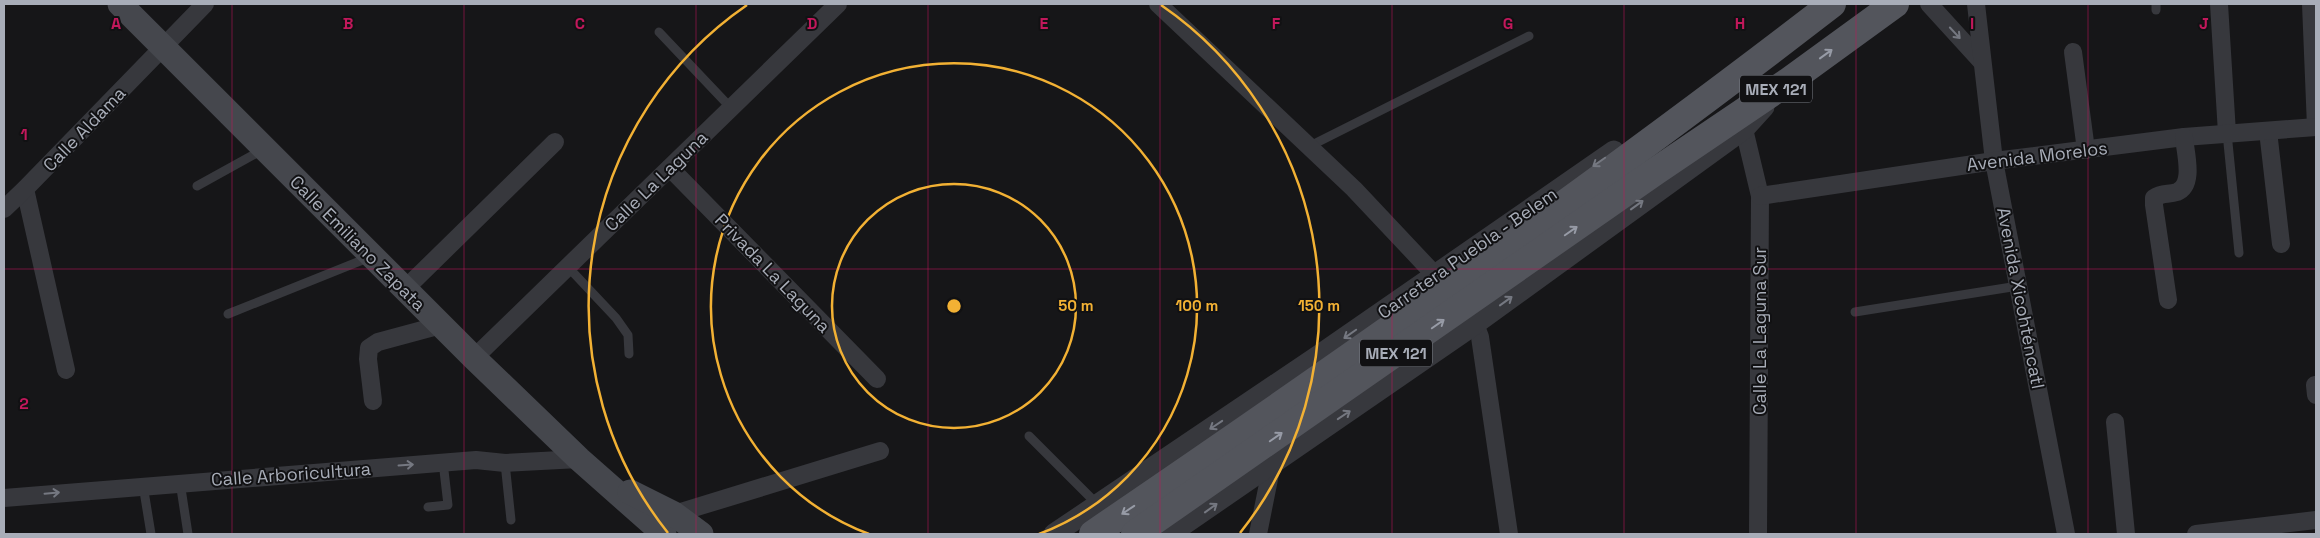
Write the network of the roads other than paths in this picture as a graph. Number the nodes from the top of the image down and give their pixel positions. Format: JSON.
{"nodes":[{"id":1,"x":120,"y":4,"type":"edge"},
{"id":2,"x":205,"y":4,"type":"edge"},
{"id":3,"x":838,"y":4,"type":"edge"},
{"id":4,"x":1158,"y":4,"type":"edge"},
{"id":5,"x":1832,"y":4,"type":"edge"},
{"id":6,"x":1895,"y":4,"type":"edge"},
{"id":7,"x":1929,"y":4,"type":"edge"},
{"id":8,"x":1976,"y":4,"type":"edge"},
{"id":9,"x":2219,"y":4,"type":"edge"},
{"id":10,"x":2311,"y":4,"type":"edge"},
{"id":11,"x":659,"y":32,"type":"dead end"},
{"id":12,"x":1529,"y":36,"type":"dead end"},
{"id":13,"x":162,"y":48,"type":"junction"},
{"id":14,"x":2073,"y":52,"type":"dead end"},
{"id":15,"x":1758,"y":61,"type":"junction"},
{"id":16,"x":1982,"y":61,"type":"junction"},
{"id":17,"x":1788,"y":81,"type":"junction"},
{"id":18,"x":731,"y":108,"type":"junction"},
{"id":19,"x":2316,"y":127,"type":"edge"},
{"id":20,"x":1744,"y":129,"type":"junction"},
{"id":21,"x":2268,"y":131,"type":"junction"},
{"id":22,"x":2227,"y":133,"type":"junction"},
{"id":23,"x":2184,"y":137,"type":"junction"},
{"id":24,"x":555,"y":142,"type":"dead end"},
{"id":25,"x":1308,"y":147,"type":"junction"},
{"id":26,"x":264,"y":149,"type":"junction"},
{"id":27,"x":2086,"y":150,"type":"junction"},
{"id":28,"x":1994,"y":161,"type":"junction"},
{"id":29,"x":1646,"y":162,"type":"junction"},
{"id":30,"x":670,"y":168,"type":"junction"},
{"id":31,"x":197,"y":186,"type":"dead end"},
{"id":32,"x":25,"y":189,"type":"junction"},
{"id":33,"x":1760,"y":196,"type":"junction"},
{"id":34,"x":4,"y":209,"type":"edge"},
{"id":35,"x":2281,"y":244,"type":"dead end"},
{"id":36,"x":2239,"y":253,"type":"dead end"},
{"id":37,"x":372,"y":256,"type":"junction"},
{"id":38,"x":568,"y":267,"type":"junction"},
{"id":39,"x":1435,"y":275,"type":"junction"},
{"id":40,"x":2018,"y":286,"type":"junction"},
{"id":41,"x":405,"y":289,"type":"junction"},
{"id":42,"x":2168,"y":300,"type":"dead end"},
{"id":43,"x":1855,"y":312,"type":"dead end"},
{"id":44,"x":228,"y":314,"type":"dead end"},
{"id":45,"x":1475,"y":324,"type":"junction"},
{"id":46,"x":441,"y":325,"type":"junction"},
{"id":47,"x":629,"y":354,"type":"dead end"},
{"id":48,"x":474,"y":358,"type":"junction"},
{"id":49,"x":66,"y":370,"type":"dead end"},
{"id":50,"x":877,"y":379,"type":"dead end"},
{"id":51,"x":372,"y":401,"type":"dead end"},
{"id":52,"x":2114,"y":422,"type":"dead end"},
{"id":53,"x":1029,"y":436,"type":"dead end"},
{"id":54,"x":880,"y":451,"type":"dead end"},
{"id":55,"x":579,"y":459,"type":"junction"},
{"id":56,"x":444,"y":462,"type":"junction"},
{"id":57,"x":505,"y":463,"type":"junction"},
{"id":58,"x":1272,"y":464,"type":"junction"},
{"id":59,"x":180,"y":482,"type":"junction"},
{"id":60,"x":143,"y":485,"type":"junction"},
{"id":61,"x":4,"y":498,"type":"edge"},
{"id":62,"x":1098,"y":505,"type":"junction"},
{"id":63,"x":428,"y":507,"type":"dead end"},
{"id":64,"x":511,"y":520,"type":"dead end"},
{"id":65,"x":2316,"y":520,"type":"edge"},
{"id":66,"x":669,"y":524,"type":"edge"},
{"id":67,"x":2256,"y":531,"type":"edge"},
{"id":68,"x":151,"y":534,"type":"edge"},
{"id":69,"x":188,"y":534,"type":"edge"},
{"id":70,"x":701,"y":534,"type":"edge"},
{"id":71,"x":1054,"y":534,"type":"edge"},
{"id":72,"x":1093,"y":534,"type":"edge"},
{"id":73,"x":1135,"y":534,"type":"edge"},
{"id":74,"x":1170,"y":534,"type":"edge"},
{"id":75,"x":1258,"y":534,"type":"edge"},
{"id":76,"x":1509,"y":534,"type":"edge"},
{"id":77,"x":1758,"y":534,"type":"edge"},
{"id":78,"x":2066,"y":534,"type":"edge"},
{"id":79,"x":2126,"y":534,"type":"edge"},
{"id":80,"x":2196,"y":534,"type":"edge"}],
"edges":[{"from":1,"to":13,"type":"main road","name":"Calle Emiliano Zapata"},
{"from":2,"to":13,"type":"street","name":"Calle Aldama"},
{"from":3,"to":18,"type":"street","name":"Calle La Laguna"},
{"from":4,"to":25,"type":"street"},
{"from":5,"to":15,"type":"main road","name":"Carretera Puebla - Belem","number":"MEX 121"},
{"from":17,"to":6,"type":"main road","name":"Carretera Puebla - Belem","number":"MEX 121","one_way":true},
{"from":7,"to":16,"type":"street","one_way":true},
{"from":8,"to":16,"type":"street","name":"Avenida Xicohténcatl"},
{"from":9,"to":22,"type":"street"},
{"from":10,"to":19,"type":"street"},
{"from":11,"to":18,"type":"lane"},
{"from":12,"to":25,"type":"lane"},
{"from":13,"to":26,"type":"main road","name":"Calle Emiliano Zapata"},
{"from":13,"to":32,"type":"street","name":"Calle Aldama"},
{"from":14,"to":27,"type":"street"},
{"from":15,"to":29,"type":"main road","name":"Carretera Puebla - Belem","number":"MEX 121"},
{"from":15,"to":39,"type":"street","name":"Carretera Puebla - Belem","one_way":true},
{"from":16,"to":28,"type":"street","name":"Avenida Xicohténcatl"},
{"from":17,"to":20,"type":"street","name":"Carretera Puebla - Belem"},
{"from":17,"to":29,"type":"main road","name":"Carretera Puebla - Belem","number":"MEX 121"},
{"from":18,"to":30,"type":"street","name":"Calle La Laguna"},
{"from":19,"to":21,"type":"street","name":"Avenida Morelos"},
{"from":20,"to":33,"type":"street","name":"Calle La Laguna Sur"},
{"from":45,"to":20,"type":"street","name":"Carretera Puebla - Belem","one_way":true},
{"from":21,"to":22,"type":"street","name":"Avenida Morelos"},
{"from":21,"to":35,"type":"street"},
{"from":22,"to":23,"type":"street","name":"Avenida Morelos"},
{"from":22,"to":36,"type":"lane"},
{"from":23,"to":27,"type":"street","name":"Avenida Morelos"},
{"from":23,"to":42,"type":"street"},
{"from":24,"to":41,"type":"street"},
{"from":25,"to":39,"type":"street"},
{"from":26,"to":31,"type":"lane"},
{"from":26,"to":37,"type":"main road","name":"Calle Emiliano Zapata"},
{"from":27,"to":28,"type":"street","name":"Avenida Morelos"},
{"from":28,"to":33,"type":"street","name":"Avenida Morelos"},
{"from":28,"to":40,"type":"street","name":"Avenida Xicohténcatl"},
{"from":29,"to":72,"type":"main road","name":"Carretera Puebla - Belem","number":"MEX 121","one_way":true},
{"from":73,"to":29,"type":"main road","name":"Carretera Puebla - Belem","number":"MEX 121","one_way":true},
{"from":30,"to":38,"type":"street","name":"Calle La Laguna"},
{"from":30,"to":50,"type":"street","name":"Privada La Laguna"},
{"from":32,"to":34,"type":"street","name":"Calle Aldama"},
{"from":32,"to":49,"type":"street"},
{"from":33,"to":77,"type":"street","name":"Calle La Laguna Sur"},
{"from":37,"to":41,"type":"main road","name":"Calle Emiliano Zapata"},
{"from":37,"to":44,"type":"lane"},
{"from":38,"to":47,"type":"lane"},
{"from":38,"to":48,"type":"street","name":"Calle La Laguna"},
{"from":39,"to":62,"type":"street","name":"Carretera Puebla - Belem","one_way":true},
{"from":40,"to":43,"type":"lane"},
{"from":40,"to":78,"type":"street","name":"Avenida Xicohténcatl"},
{"from":41,"to":46,"type":"main road","name":"Calle Emiliano Zapata"},
{"from":58,"to":45,"type":"street","name":"Carretera Puebla - Belem","one_way":true},
{"from":45,"to":76,"type":"street"},
{"from":46,"to":48,"type":"main road","name":"Calle Emiliano Zapata"},
{"from":46,"to":51,"type":"street"},
{"from":48,"to":55,"type":"main road","name":"Calle Emiliano Zapata"},
{"from":52,"to":79,"type":"street"},
{"from":53,"to":62,"type":"lane"},
{"from":54,"to":66,"type":"street"},
{"from":55,"to":57,"type":"street","name":"Calle Arboricultura"},
{"from":55,"to":66,"type":"main road","name":"Calle Emiliano Zapata"},
{"from":56,"to":57,"type":"street","name":"Calle Arboricultura"},
{"from":59,"to":56,"type":"street","name":"Calle Arboricultura","one_way":true},
{"from":56,"to":63,"type":"lane"},
{"from":57,"to":64,"type":"lane"},
{"from":74,"to":58,"type":"street","name":"Carretera Puebla - Belem","one_way":true},
{"from":58,"to":75,"type":"street"},
{"from":59,"to":60,"type":"street","name":"Calle Arboricultura"},
{"from":59,"to":69,"type":"lane"},
{"from":61,"to":60,"type":"street","name":"Calle Arboricultura","one_way":true},
{"from":60,"to":68,"type":"lane"},
{"from":62,"to":71,"type":"street","name":"Carretera Puebla - Belem"},
{"from":65,"to":67,"type":"street"},
{"from":66,"to":70,"type":"main road","name":"Calle Emiliano Zapata"},
{"from":67,"to":80,"type":"street"}]}
